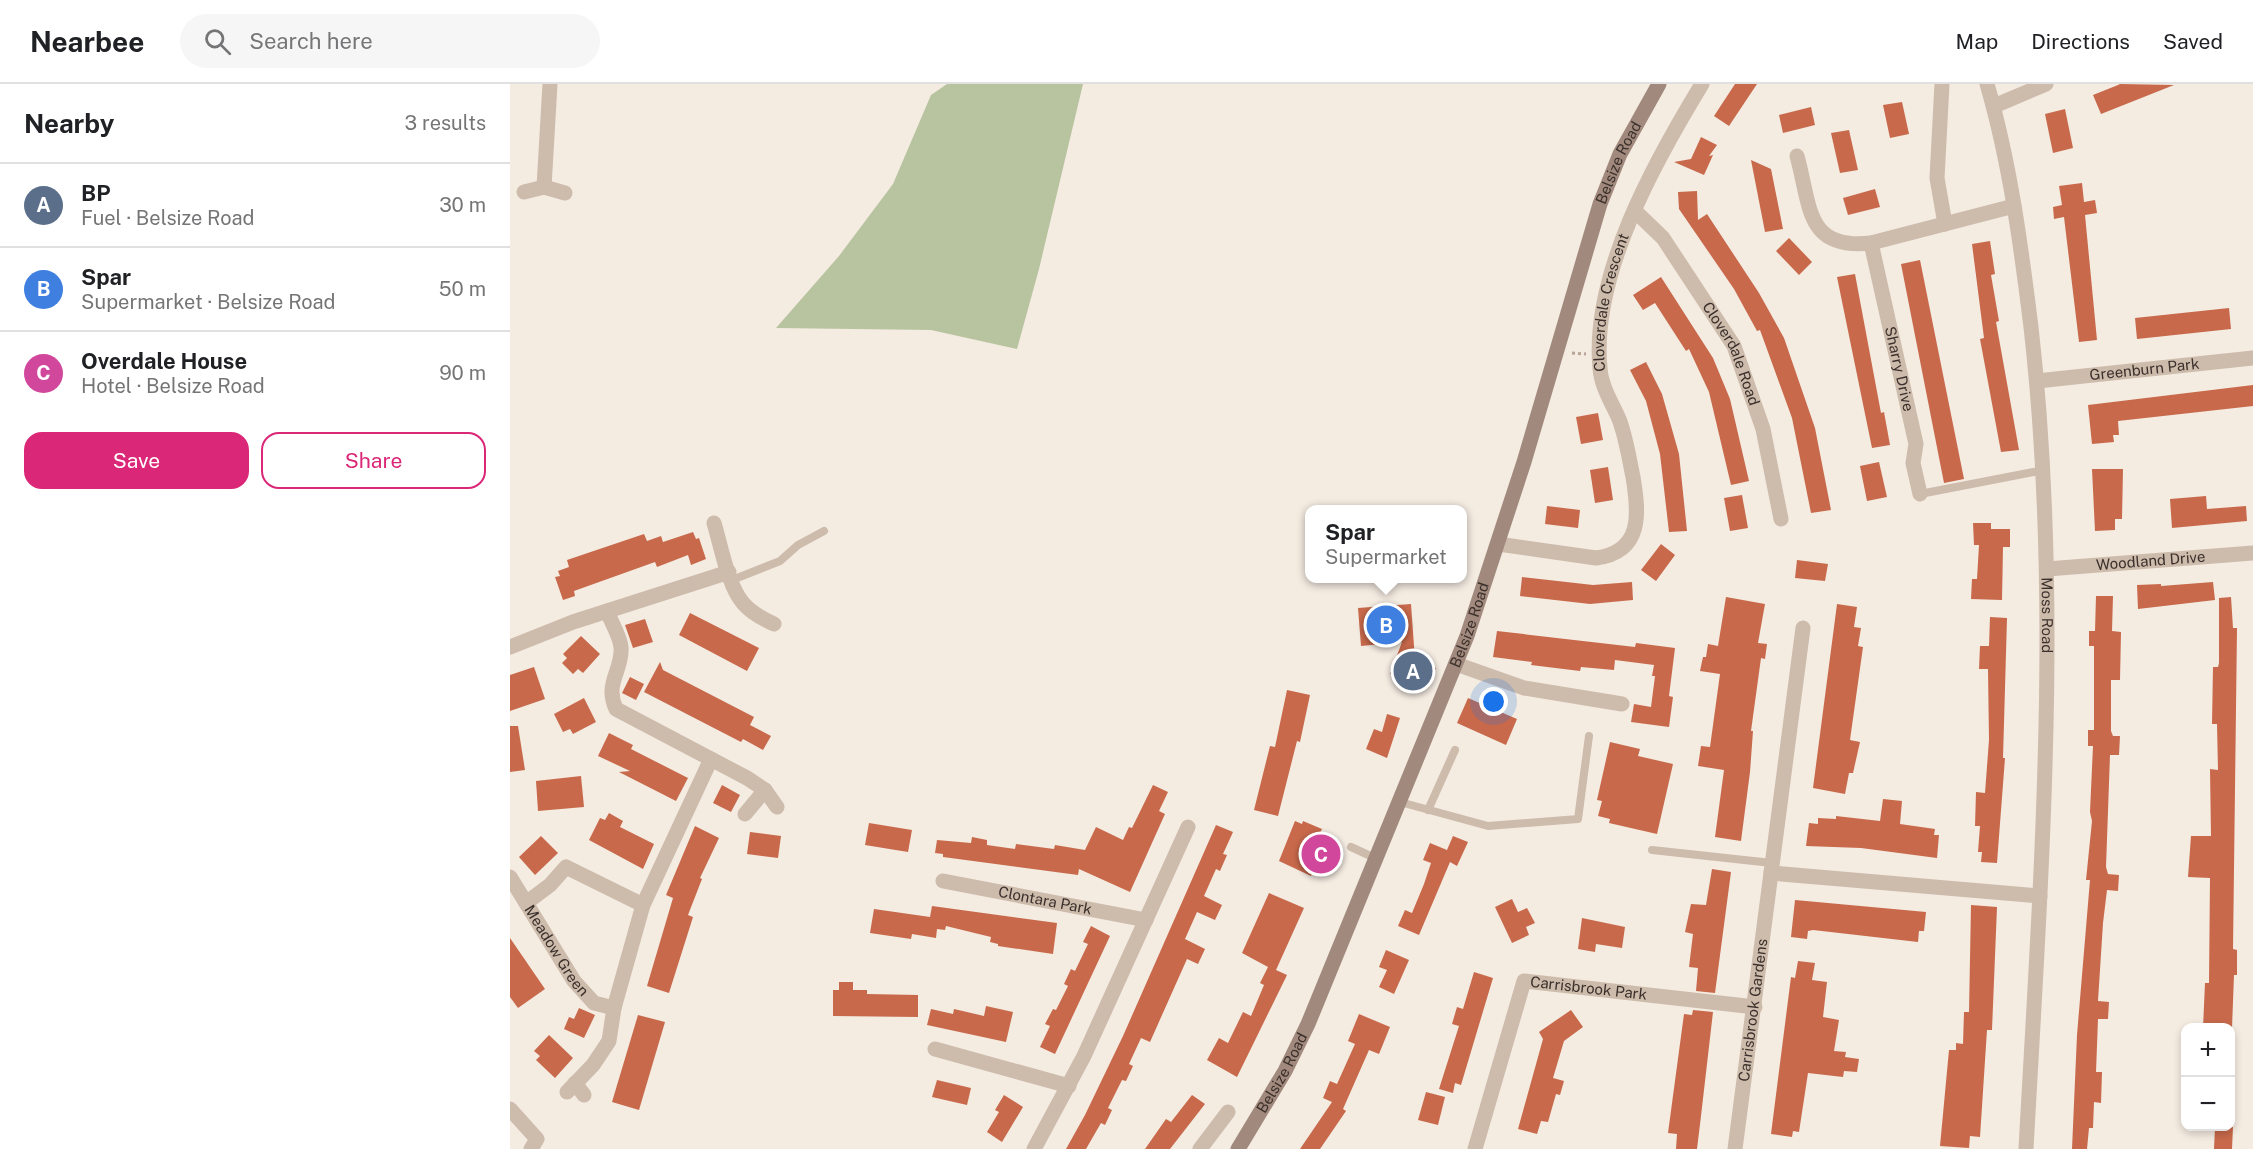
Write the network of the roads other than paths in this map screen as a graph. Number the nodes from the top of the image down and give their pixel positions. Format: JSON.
{"nodes":[{"id":1,"x":550,"y":84,"type":"edge"},
{"id":2,"x":1659,"y":84,"type":"edge"},
{"id":3,"x":1702,"y":84,"type":"edge"},
{"id":4,"x":1942,"y":84,"type":"edge"},
{"id":5,"x":1987,"y":84,"type":"edge"},
{"id":6,"x":2046,"y":84,"type":"edge"},
{"id":7,"x":1994,"y":106,"type":"junction"},
{"id":8,"x":1797,"y":156,"type":"dead end"},
{"id":9,"x":544,"y":187,"type":"junction"},
{"id":10,"x":525,"y":192,"type":"dead end"},
{"id":11,"x":565,"y":193,"type":"dead end"},
{"id":12,"x":2014,"y":206,"type":"junction"},
{"id":13,"x":1635,"y":211,"type":"junction"},
{"id":14,"x":1945,"y":224,"type":"junction"},
{"id":15,"x":1871,"y":243,"type":"junction"},
{"id":16,"x":2253,"y":358,"type":"edge"},
{"id":17,"x":2037,"y":381,"type":"junction"},
{"id":18,"x":2044,"y":470,"type":"junction"},
{"id":19,"x":1920,"y":494,"type":"joint"},
{"id":20,"x":1781,"y":519,"type":"dead end"},
{"id":21,"x":714,"y":523,"type":"dead end"},
{"id":22,"x":824,"y":531,"type":"dead end"},
{"id":23,"x":1498,"y":544,"type":"junction"},
{"id":24,"x":2253,"y":553,"type":"edge"},
{"id":25,"x":2048,"y":568,"type":"junction"},
{"id":26,"x":730,"y":576,"type":"junction"},
{"id":27,"x":607,"y":611,"type":"junction"},
{"id":28,"x":774,"y":624,"type":"dead end"},
{"id":29,"x":1803,"y":628,"type":"dead end"},
{"id":30,"x":510,"y":647,"type":"edge"},
{"id":31,"x":1456,"y":664,"type":"junction"},
{"id":32,"x":1622,"y":704,"type":"dead end"},
{"id":33,"x":1589,"y":736,"type":"dead end"},
{"id":34,"x":1455,"y":750,"type":"dead end"},
{"id":35,"x":711,"y":759,"type":"junction"},
{"id":36,"x":765,"y":790,"type":"junction"},
{"id":37,"x":1400,"y":802,"type":"junction"},
{"id":38,"x":777,"y":807,"type":"dead end"},
{"id":39,"x":1428,"y":810,"type":"junction"},
{"id":40,"x":745,"y":814,"type":"dead end"},
{"id":41,"x":1188,"y":828,"type":"dead end"},
{"id":42,"x":1351,"y":847,"type":"dead end"},
{"id":43,"x":1652,"y":850,"type":"dead end"},
{"id":44,"x":1377,"y":859,"type":"junction"},
{"id":45,"x":1772,"y":868,"type":"junction"},
{"id":46,"x":510,"y":877,"type":"edge"},
{"id":47,"x":943,"y":880,"type":"dead end"},
{"id":48,"x":2040,"y":896,"type":"junction"},
{"id":49,"x":526,"y":903,"type":"junction"},
{"id":50,"x":643,"y":905,"type":"junction"},
{"id":51,"x":1146,"y":920,"type":"junction"},
{"id":52,"x":1755,"y":1007,"type":"junction"},
{"id":53,"x":614,"y":1008,"type":"junction"},
{"id":54,"x":935,"y":1049,"type":"dead end"},
{"id":55,"x":1069,"y":1086,"type":"junction"},
{"id":56,"x":575,"y":1090,"type":"dead end"},
{"id":57,"x":510,"y":1109,"type":"edge"},
{"id":58,"x":1228,"y":1112,"type":"dead end"},
{"id":59,"x":531,"y":1149,"type":"edge"},
{"id":60,"x":1034,"y":1149,"type":"edge"},
{"id":61,"x":1200,"y":1149,"type":"edge"},
{"id":62,"x":1238,"y":1149,"type":"edge"},
{"id":63,"x":1475,"y":1149,"type":"edge"},
{"id":64,"x":1735,"y":1149,"type":"edge"},
{"id":65,"x":2026,"y":1149,"type":"edge"}],
"edges":[{"from":1,"to":9,"type":"street"},
{"from":2,"to":23,"type":"street","name":"Belsize Road"},
{"from":3,"to":13,"type":"street","name":"Cloverdale Crescent"},
{"from":4,"to":14,"type":"street"},
{"from":5,"to":7,"type":"street","name":"Moss Road"},
{"from":6,"to":7,"type":"street"},
{"from":7,"to":12,"type":"street","name":"Moss Road"},
{"from":8,"to":15,"type":"street"},
{"from":9,"to":10,"type":"street"},
{"from":9,"to":11,"type":"street"},
{"from":12,"to":14,"type":"street"},
{"from":12,"to":17,"type":"street","name":"Moss Road"},
{"from":13,"to":20,"type":"street","name":"Cloverdale Road"},
{"from":13,"to":23,"type":"street","name":"Cloverdale Crescent"},
{"from":14,"to":15,"type":"street"},
{"from":15,"to":19,"type":"street","name":"Sharry Drive"},
{"from":16,"to":17,"type":"street","name":"Greenburn Park"},
{"from":17,"to":18,"type":"street","name":"Moss Road"},
{"from":18,"to":19,"type":"lane"},
{"from":18,"to":25,"type":"street","name":"Moss Road"},
{"from":21,"to":26,"type":"street"},
{"from":22,"to":26,"type":"lane"},
{"from":23,"to":31,"type":"street","name":"Belsize Road"},
{"from":24,"to":25,"type":"street","name":"Woodland Drive"},
{"from":25,"to":48,"type":"street","name":"Moss Road"},
{"from":26,"to":27,"type":"street"},
{"from":26,"to":28,"type":"street"},
{"from":27,"to":30,"type":"street"},
{"from":27,"to":35,"type":"street"},
{"from":29,"to":45,"type":"street","name":"Carrisbrook Gardens"},
{"from":31,"to":32,"type":"street"},
{"from":31,"to":37,"type":"street","name":"Belsize Road"},
{"from":33,"to":39,"type":"lane"},
{"from":34,"to":39,"type":"lane"},
{"from":35,"to":36,"type":"street"},
{"from":35,"to":50,"type":"street"},
{"from":36,"to":38,"type":"street"},
{"from":36,"to":40,"type":"street"},
{"from":37,"to":39,"type":"lane"},
{"from":37,"to":44,"type":"street","name":"Belsize Road"},
{"from":41,"to":51,"type":"street"},
{"from":42,"to":44,"type":"lane"},
{"from":43,"to":45,"type":"lane"},
{"from":44,"to":62,"type":"street","name":"Belsize Road"},
{"from":45,"to":48,"type":"street"},
{"from":45,"to":52,"type":"street","name":"Carrisbrook Gardens"},
{"from":46,"to":49,"type":"street","name":"Meadow Green"},
{"from":47,"to":51,"type":"street","name":"Clontara Park"},
{"from":48,"to":65,"type":"street","name":"Moss Road"},
{"from":49,"to":50,"type":"street"},
{"from":49,"to":53,"type":"street","name":"Meadow Green"},
{"from":50,"to":53,"type":"street"},
{"from":51,"to":55,"type":"street"},
{"from":52,"to":63,"type":"street","name":"Carrisbrook Park"},
{"from":52,"to":64,"type":"street","name":"Carrisbrook Gardens"},
{"from":53,"to":56,"type":"street"},
{"from":54,"to":55,"type":"street"},
{"from":55,"to":60,"type":"street"},
{"from":57,"to":59,"type":"street"},
{"from":58,"to":61,"type":"street"}]}
